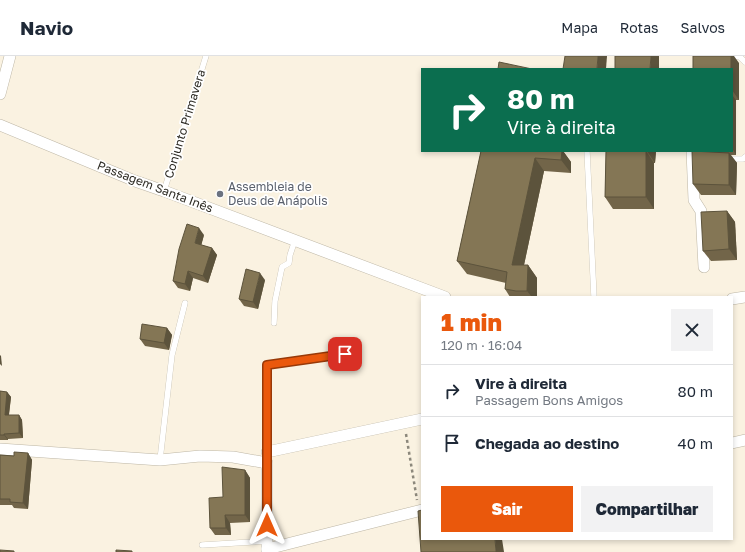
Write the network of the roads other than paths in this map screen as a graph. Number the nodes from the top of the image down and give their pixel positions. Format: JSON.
{"nodes":[{"id":1,"x":10,"y":56,"type":"edge"},
{"id":2,"x":206,"y":56,"type":"edge"},
{"id":3,"x":733,"y":56,"type":"edge"},
{"id":4,"x":745,"y":62,"type":"edge"},
{"id":5,"x":0,"y":94,"type":"edge"},
{"id":6,"x":0,"y":125,"type":"edge"},
{"id":7,"x":586,"y":152,"type":"edge"},
{"id":8,"x":694,"y":155,"type":"edge"},
{"id":9,"x":745,"y":157,"type":"edge"},
{"id":10,"x":722,"y":159,"type":"edge"},
{"id":11,"x":164,"y":191,"type":"junction"},
{"id":12,"x":295,"y":240,"type":"junction"},
{"id":13,"x":704,"y":267,"type":"dead end"},
{"id":14,"x":442,"y":296,"type":"edge"},
{"id":15,"x":594,"y":296,"type":"edge"},
{"id":16,"x":745,"y":297,"type":"edge"},
{"id":17,"x":733,"y":298,"type":"edge"},
{"id":18,"x":185,"y":303,"type":"dead end"},
{"id":19,"x":274,"y":323,"type":"dead end"},
{"id":20,"x":345,"y":354,"type":"dead end"},
{"id":21,"x":421,"y":419,"type":"edge"},
{"id":22,"x":745,"y":440,"type":"edge"},
{"id":23,"x":733,"y":443,"type":"edge"},
{"id":24,"x":0,"y":449,"type":"edge"},
{"id":25,"x":267,"y":457,"type":"junction"},
{"id":26,"x":160,"y":460,"type":"junction"},
{"id":27,"x":420,"y":510,"type":"edge"},
{"id":28,"x":202,"y":545,"type":"dead end"},
{"id":29,"x":267,"y":547,"type":"edge"}],
"edges":[{"from":1,"to":5,"type":"street"},
{"from":2,"to":11,"type":"lane","name":"Conjunto Primavera"},
{"from":3,"to":4,"type":"lane"},
{"from":6,"to":11,"type":"street","name":"Passagem Santa Inês"},
{"from":7,"to":15,"type":"lane"},
{"from":8,"to":13,"type":"street"},
{"from":9,"to":10,"type":"lane"},
{"from":11,"to":12,"type":"street","name":"Passagem Santa Inês"},
{"from":12,"to":14,"type":"street","name":"Passagem Santa Inês"},
{"from":12,"to":19,"type":"lane"},
{"from":16,"to":17,"type":"street"},
{"from":18,"to":26,"type":"lane"},
{"from":20,"to":25,"type":"lane"},
{"from":21,"to":25,"type":"street"},
{"from":22,"to":23,"type":"street"},
{"from":24,"to":26,"type":"street"},
{"from":25,"to":26,"type":"street"},
{"from":25,"to":29,"type":"street"},
{"from":27,"to":29,"type":"street"},
{"from":28,"to":29,"type":"lane"}]}
